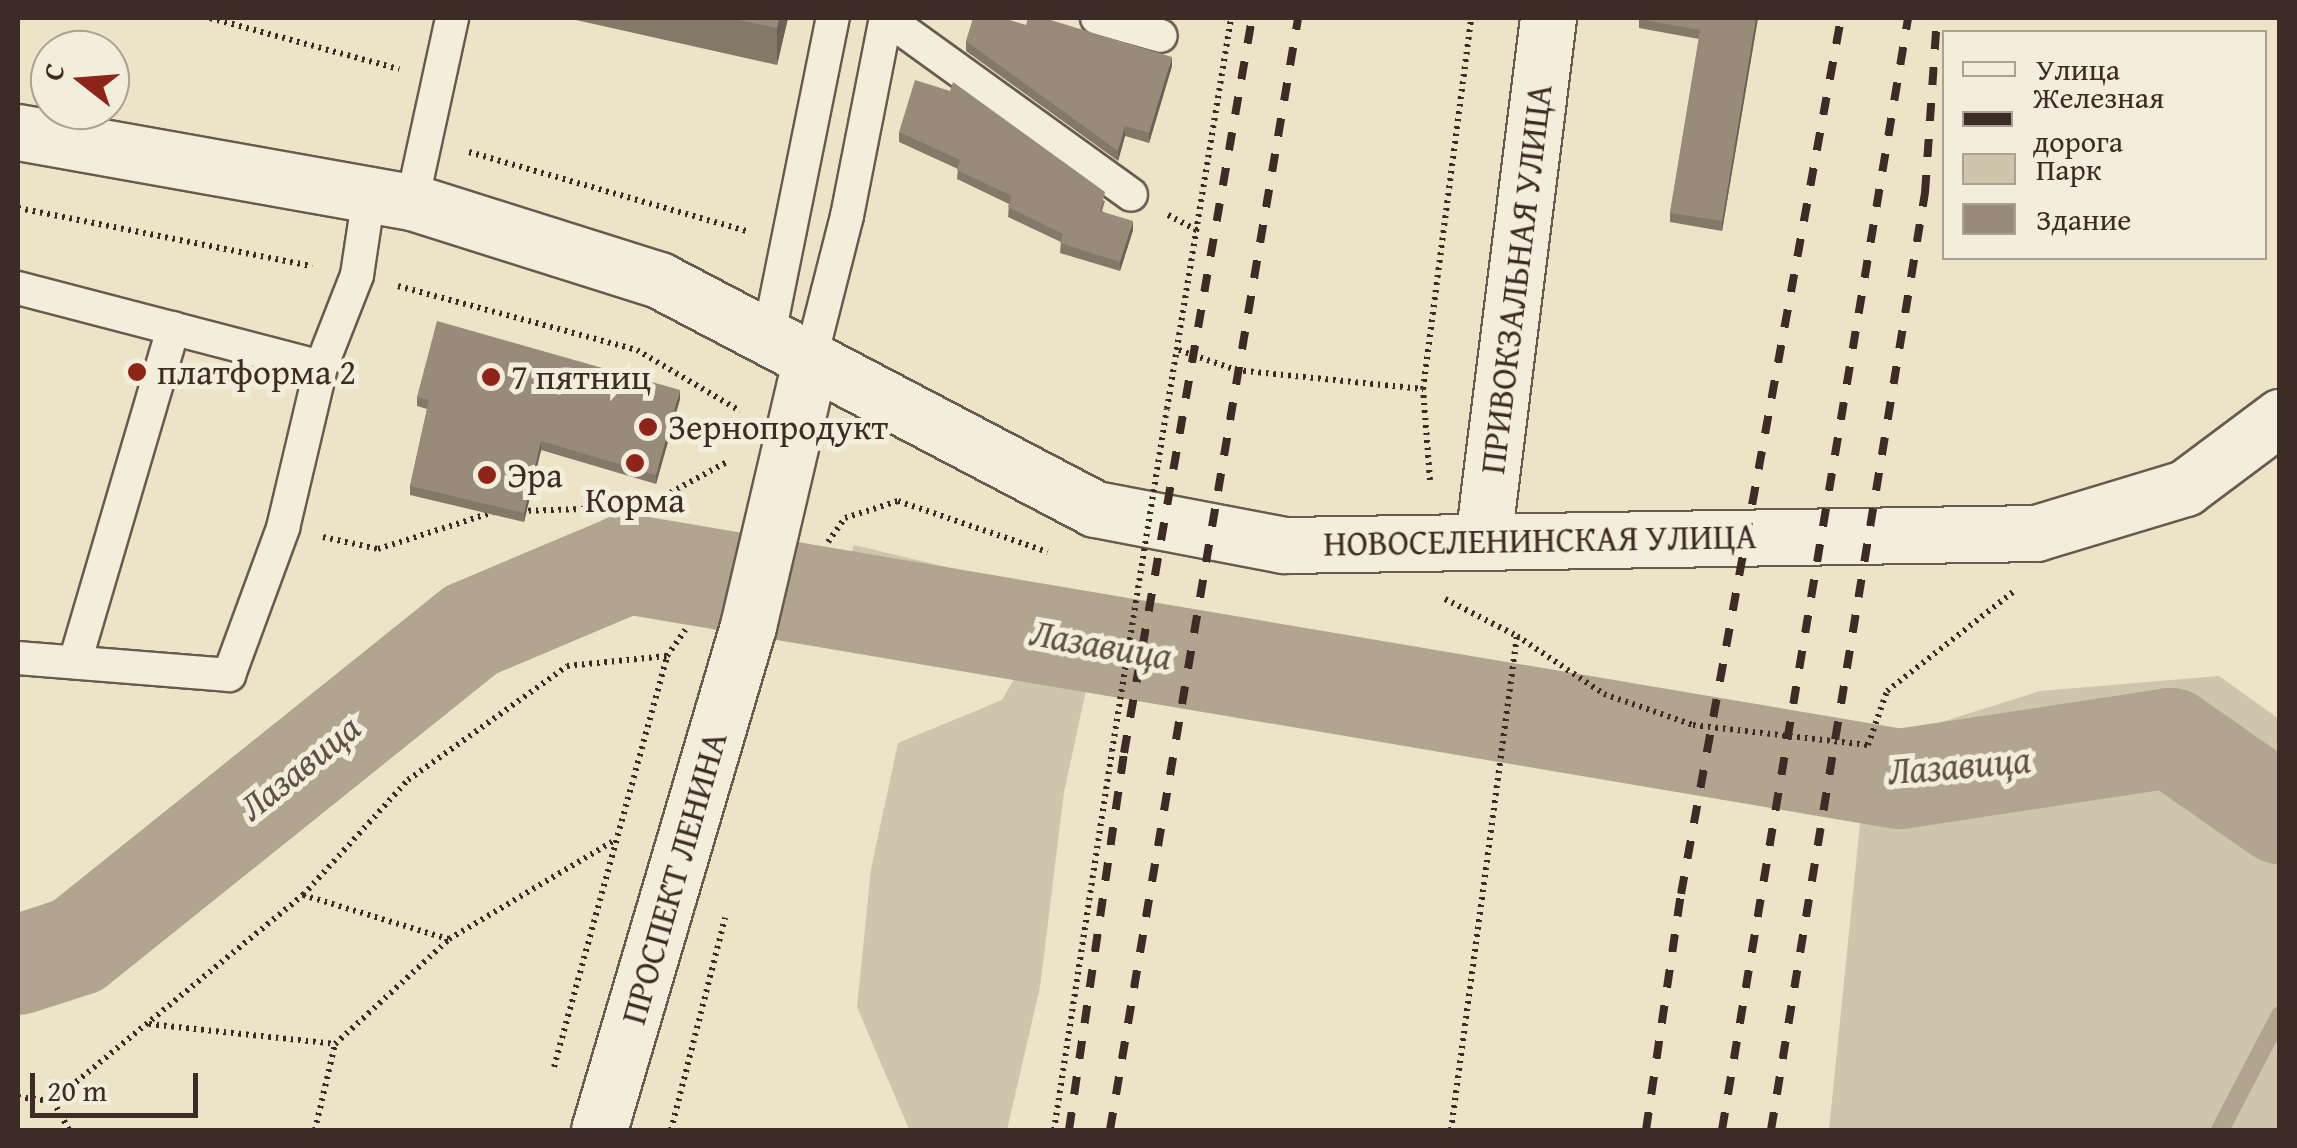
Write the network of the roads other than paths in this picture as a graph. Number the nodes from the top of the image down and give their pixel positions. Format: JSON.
{"nodes":[{"id":1,"x":452,"y":18,"type":"edge"},
{"id":2,"x":833,"y":18,"type":"edge"},
{"id":3,"x":886,"y":18,"type":"edge"},
{"id":4,"x":1097,"y":18,"type":"edge"},
{"id":5,"x":1548,"y":18,"type":"edge"},
{"id":6,"x":1161,"y":36,"type":"dead end"},
{"id":7,"x":18,"y":132,"type":"edge"},
{"id":8,"x":1130,"y":195,"type":"dead end"},
{"id":9,"x":390,"y":199,"type":"junction"},
{"id":10,"x":18,"y":288,"type":"edge"},
{"id":11,"x":173,"y":328,"type":"junction"},
{"id":12,"x":789,"y":350,"type":"junction"},
{"id":13,"x":320,"y":367,"type":"junction"},
{"id":14,"x":2280,"y":418,"type":"edge"},
{"id":15,"x":1459,"y":543,"type":"junction"},
{"id":16,"x":18,"y":658,"type":"edge"},
{"id":17,"x":75,"y":662,"type":"junction"},
{"id":18,"x":599,"y":1130,"type":"edge"}],
"edges":[{"from":1,"to":9,"type":"lane"},
{"from":2,"to":12,"type":"lane"},
{"from":3,"to":8,"type":"lane"},
{"from":3,"to":12,"type":"lane"},
{"from":4,"to":6,"type":"lane"},
{"from":5,"to":15,"type":"main road","name":"ПРИВОКЗАЛЬНАЯ УЛИЦА"},
{"from":7,"to":9,"type":"main road"},
{"from":9,"to":12,"type":"main road"},
{"from":9,"to":13,"type":"lane"},
{"from":10,"to":11,"type":"lane"},
{"from":11,"to":13,"type":"lane"},
{"from":11,"to":17,"type":"lane"},
{"from":12,"to":15,"type":"main road","name":"НОВОСЕЛЕНИНСКАЯ УЛИЦА"},
{"from":12,"to":18,"type":"main road","name":"ПРОСПЕКТ ЛЕНИНА"},
{"from":13,"to":17,"type":"lane"},
{"from":14,"to":15,"type":"main road","name":"НОВОСЕЛЕНИНСКАЯ УЛИЦА"},
{"from":16,"to":17,"type":"lane"}]}
